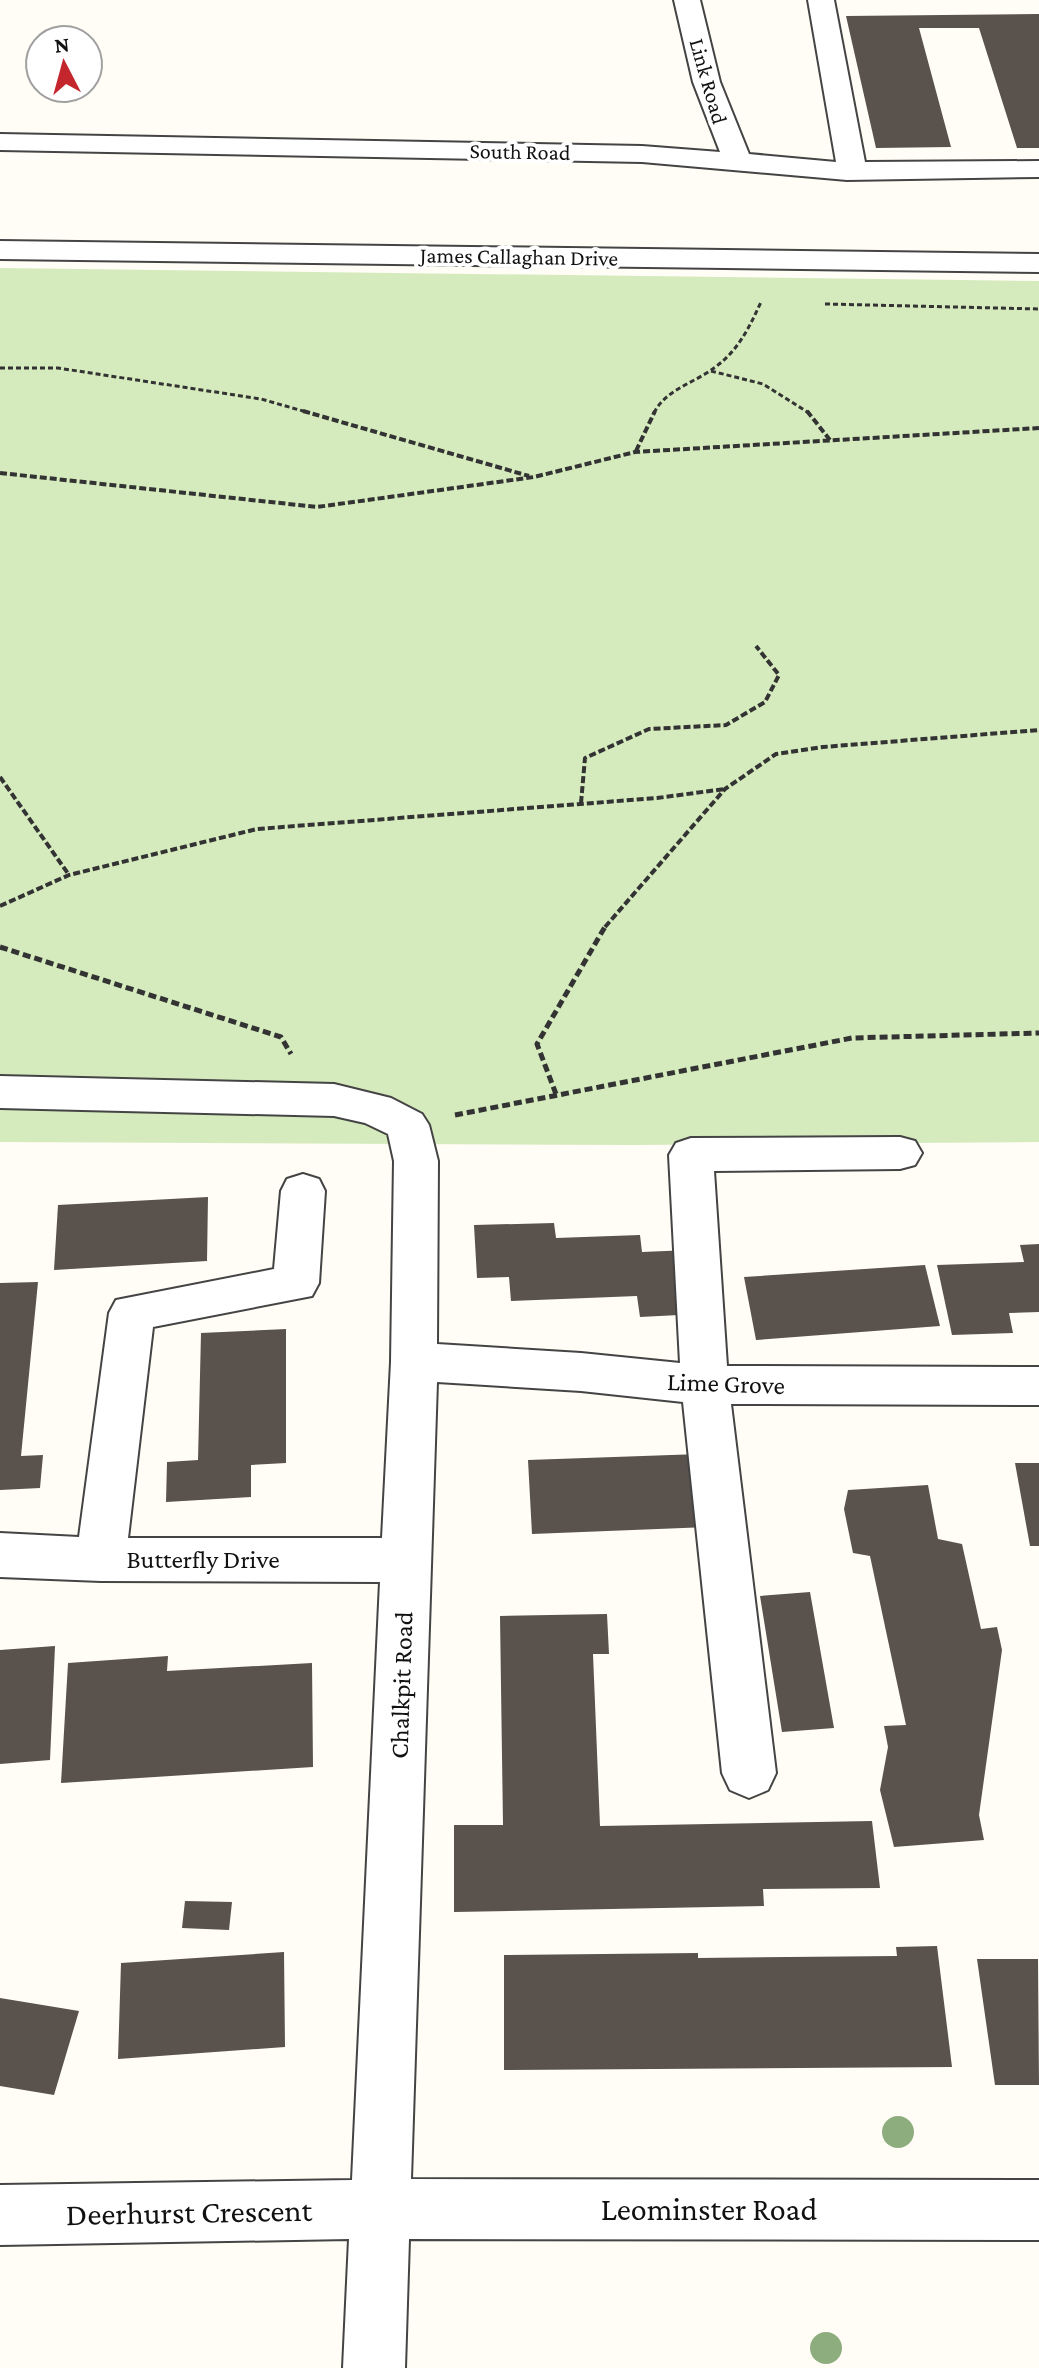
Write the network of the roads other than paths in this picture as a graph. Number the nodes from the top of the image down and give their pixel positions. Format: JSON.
{"nodes":[{"id":1,"x":687,"y":0,"type":"edge"},
{"id":2,"x":821,"y":0,"type":"edge"},
{"id":3,"x":0,"y":142,"type":"edge"},
{"id":4,"x":738,"y":160,"type":"junction"},
{"id":5,"x":1039,"y":169,"type":"edge"},
{"id":6,"x":852,"y":171,"type":"junction"},
{"id":7,"x":0,"y":250,"type":"edge"},
{"id":8,"x":1039,"y":263,"type":"edge"},
{"id":9,"x":0,"y":1092,"type":"edge"},
{"id":10,"x":900,"y":1153,"type":"dead end"},
{"id":11,"x":303,"y":1191,"type":"dead end"},
{"id":12,"x":414,"y":1362,"type":"junction"},
{"id":13,"x":705,"y":1385,"type":"junction"},
{"id":14,"x":1039,"y":1386,"type":"edge"},
{"id":15,"x":0,"y":1555,"type":"edge"},
{"id":16,"x":101,"y":1559,"type":"junction"},
{"id":17,"x":406,"y":1560,"type":"junction"},
{"id":18,"x":749,"y":1773,"type":"dead end"},
{"id":19,"x":379,"y":2209,"type":"junction"},
{"id":20,"x":1039,"y":2210,"type":"edge"},
{"id":21,"x":0,"y":2215,"type":"edge"},
{"id":22,"x":374,"y":2368,"type":"edge"}],
"edges":[{"from":1,"to":4,"type":"street","name":"Link Road"},
{"from":2,"to":6,"type":"street"},
{"from":3,"to":4,"type":"street","name":"South Road"},
{"from":4,"to":6,"type":"street","name":"South Road"},
{"from":5,"to":6,"type":"street","name":"South Road"},
{"from":7,"to":8,"type":"street","name":"James Callaghan Drive"},
{"from":9,"to":12,"type":"street","name":"Chalkpit Road"},
{"from":10,"to":13,"type":"street"},
{"from":11,"to":16,"type":"street"},
{"from":12,"to":13,"type":"street","name":"Lime Grove"},
{"from":12,"to":17,"type":"street","name":"Chalkpit Road"},
{"from":13,"to":14,"type":"street","name":"Lime Grove"},
{"from":13,"to":18,"type":"street"},
{"from":15,"to":16,"type":"street","name":"Butterfly Drive"},
{"from":16,"to":17,"type":"street","name":"Butterfly Drive"},
{"from":17,"to":19,"type":"street","name":"Chalkpit Road"},
{"from":19,"to":20,"type":"street","name":"Leominster Road"},
{"from":19,"to":21,"type":"street","name":"Deerhurst Crescent"},
{"from":19,"to":22,"type":"street","name":"Chalkpit Road"}]}
